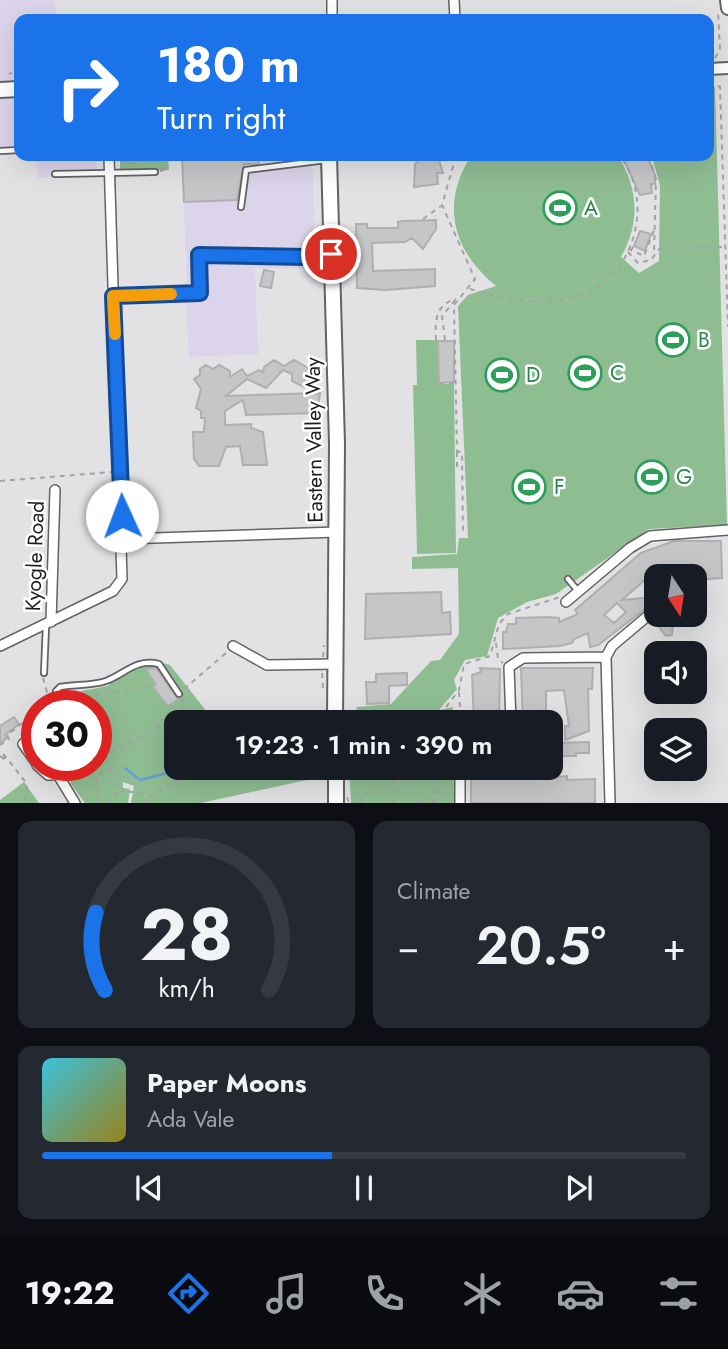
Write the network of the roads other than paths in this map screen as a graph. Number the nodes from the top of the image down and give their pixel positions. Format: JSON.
{"nodes":[{"id":1,"x":109,"y":161,"type":"edge"},
{"id":2,"x":308,"y":161,"type":"edge"},
{"id":3,"x":329,"y":161,"type":"edge"},
{"id":4,"x":109,"y":172,"type":"junction"},
{"id":5,"x":155,"y":172,"type":"dead end"},
{"id":6,"x":55,"y":174,"type":"dead end"},
{"id":7,"x":241,"y":207,"type":"dead end"},
{"id":8,"x":331,"y":254,"type":"junction"},
{"id":9,"x":113,"y":296,"type":"junction"},
{"id":10,"x":55,"y":490,"type":"dead end"},
{"id":11,"x":728,"y":530,"type":"edge"},
{"id":12,"x":337,"y":532,"type":"junction"},
{"id":13,"x":123,"y":539,"type":"junction"},
{"id":14,"x":568,"y":579,"type":"dead end"},
{"id":15,"x":578,"y":591,"type":"junction"},
{"id":16,"x":566,"y":602,"type":"dead end"},
{"id":17,"x":644,"y":619,"type":"edge"},
{"id":18,"x":48,"y":624,"type":"junction"},
{"id":19,"x":0,"y":646,"type":"edge"},
{"id":20,"x":233,"y":646,"type":"road end"},
{"id":21,"x":606,"y":657,"type":"junction"},
{"id":22,"x":336,"y":664,"type":"junction"},
{"id":23,"x":43,"y":674,"type":"road end"},
{"id":24,"x":59,"y":690,"type":"edge"},
{"id":25,"x":179,"y":694,"type":"road end"},
{"id":26,"x":335,"y":710,"type":"edge"},
{"id":27,"x":511,"y":710,"type":"edge"},
{"id":28,"x":335,"y":780,"type":"edge"},
{"id":29,"x":460,"y":780,"type":"edge"},
{"id":30,"x":60,"y":781,"type":"edge"},
{"id":31,"x":75,"y":803,"type":"edge"},
{"id":32,"x":336,"y":803,"type":"edge"},
{"id":33,"x":460,"y":803,"type":"edge"},
{"id":34,"x":610,"y":803,"type":"edge"}],
"edges":[{"from":1,"to":4,"type":"street"},
{"from":2,"to":7,"type":"lane"},
{"from":3,"to":8,"type":"main road","name":"Eastern Valley Way"},
{"from":4,"to":5,"type":"lane"},
{"from":4,"to":6,"type":"lane"},
{"from":4,"to":9,"type":"street"},
{"from":8,"to":9,"type":"lane"},
{"from":8,"to":12,"type":"main road","name":"Eastern Valley Way"},
{"from":9,"to":13,"type":"street"},
{"from":10,"to":18,"type":"street","name":"Kyogle Road"},
{"from":11,"to":15,"type":"street"},
{"from":12,"to":13,"type":"street"},
{"from":12,"to":22,"type":"main road","name":"Eastern Valley Way"},
{"from":13,"to":18,"type":"street"},
{"from":14,"to":15,"type":"lane"},
{"from":15,"to":16,"type":"street"},
{"from":17,"to":21,"type":"street"},
{"from":18,"to":19,"type":"street"},
{"from":18,"to":23,"type":"lane"},
{"from":20,"to":22,"type":"street"},
{"from":21,"to":27,"type":"street"},
{"from":21,"to":34,"type":"street"},
{"from":22,"to":26,"type":"main road","name":"Eastern Valley Way"},
{"from":24,"to":25,"type":"lane"},
{"from":28,"to":32,"type":"main road"},
{"from":29,"to":33,"type":"street"},
{"from":30,"to":31,"type":"street"}]}
